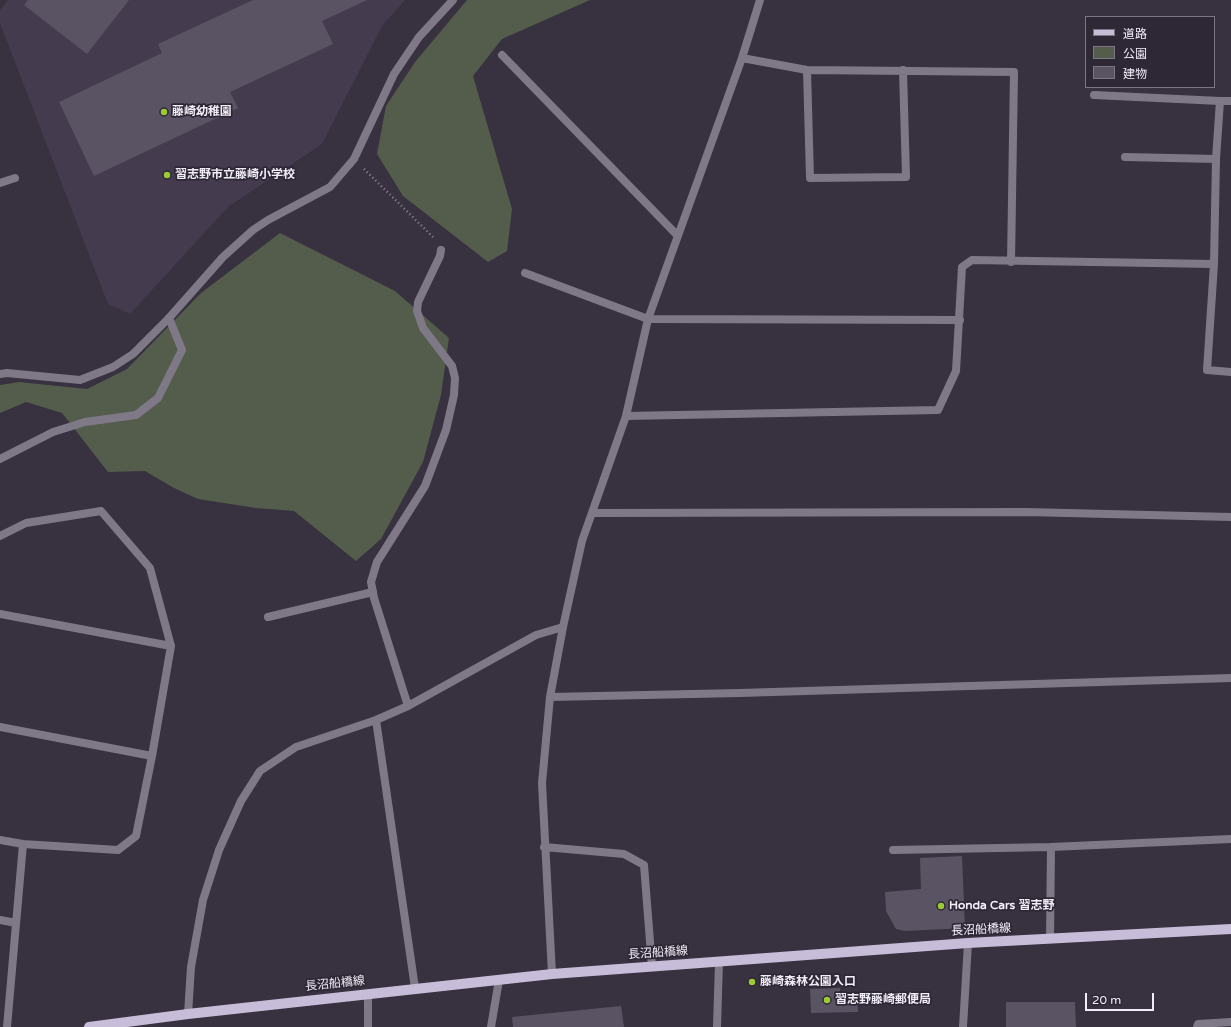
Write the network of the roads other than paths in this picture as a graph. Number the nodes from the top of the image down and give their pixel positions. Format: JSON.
{"nodes":[{"id":1,"x":453,"y":0,"type":"edge"},
{"id":2,"x":760,"y":0,"type":"edge"},
{"id":3,"x":502,"y":56,"type":"dead end"},
{"id":4,"x":742,"y":58,"type":"junction"},
{"id":5,"x":808,"y":70,"type":"junction"},
{"id":6,"x":903,"y":70,"type":"junction"},
{"id":7,"x":1094,"y":95,"type":"dead end"},
{"id":8,"x":1220,"y":100,"type":"junction"},
{"id":9,"x":1231,"y":101,"type":"edge"},
{"id":10,"x":1125,"y":157,"type":"dead end"},
{"id":11,"x":1216,"y":159,"type":"junction"},
{"id":12,"x":15,"y":178,"type":"dead end"},
{"id":13,"x":0,"y":183,"type":"edge"},
{"id":14,"x":677,"y":235,"type":"junction"},
{"id":15,"x":441,"y":250,"type":"road end"},
{"id":16,"x":1011,"y":262,"type":"junction"},
{"id":17,"x":1214,"y":264,"type":"junction"},
{"id":18,"x":525,"y":273,"type":"dead end"},
{"id":19,"x":169,"y":318,"type":"junction"},
{"id":20,"x":648,"y":319,"type":"junction"},
{"id":21,"x":960,"y":320,"type":"junction"},
{"id":22,"x":1231,"y":372,"type":"edge"},
{"id":23,"x":0,"y":374,"type":"edge"},
{"id":24,"x":626,"y":416,"type":"junction"},
{"id":25,"x":0,"y":459,"type":"edge"},
{"id":26,"x":593,"y":513,"type":"junction"},
{"id":27,"x":1231,"y":517,"type":"edge"},
{"id":28,"x":0,"y":536,"type":"edge"},
{"id":29,"x":0,"y":543,"type":"edge"},
{"id":30,"x":373,"y":592,"type":"junction"},
{"id":31,"x":0,"y":614,"type":"edge"},
{"id":32,"x":268,"y":617,"type":"dead end"},
{"id":33,"x":563,"y":627,"type":"junction"},
{"id":34,"x":171,"y":646,"type":"junction"},
{"id":35,"x":1231,"y":678,"type":"edge"},
{"id":36,"x":550,"y":697,"type":"junction"},
{"id":37,"x":408,"y":706,"type":"junction"},
{"id":38,"x":376,"y":720,"type":"junction"},
{"id":39,"x":0,"y":727,"type":"edge"},
{"id":40,"x":152,"y":756,"type":"junction"},
{"id":41,"x":1231,"y":839,"type":"edge"},
{"id":42,"x":0,"y":840,"type":"edge"},
{"id":43,"x":23,"y":844,"type":"junction"},
{"id":44,"x":544,"y":847,"type":"junction"},
{"id":45,"x":1051,"y":847,"type":"junction"},
{"id":46,"x":892,"y":850,"type":"dead end"},
{"id":47,"x":0,"y":920,"type":"edge"},
{"id":48,"x":16,"y":923,"type":"junction"},
{"id":49,"x":1231,"y":929,"type":"edge"},
{"id":50,"x":1050,"y":939,"type":"junction"},
{"id":51,"x":968,"y":943,"type":"junction"},
{"id":52,"x":719,"y":962,"type":"junction"},
{"id":53,"x":652,"y":967,"type":"junction"},
{"id":54,"x":552,"y":974,"type":"junction"},
{"id":55,"x":499,"y":980,"type":"junction"},
{"id":56,"x":415,"y":988,"type":"junction"},
{"id":57,"x":368,"y":994,"type":"junction"},
{"id":58,"x":188,"y":1014,"type":"junction"},
{"id":59,"x":1231,"y":1022,"type":"edge"},
{"id":60,"x":7,"y":1027,"type":"edge"},
{"id":61,"x":89,"y":1027,"type":"edge"},
{"id":62,"x":368,"y":1027,"type":"edge"},
{"id":63,"x":491,"y":1027,"type":"edge"},
{"id":64,"x":717,"y":1027,"type":"edge"},
{"id":65,"x":963,"y":1027,"type":"edge"},
{"id":66,"x":1197,"y":1027,"type":"edge"}],
"edges":[{"from":1,"to":19,"type":"street"},
{"from":2,"to":4,"type":"street"},
{"from":3,"to":14,"type":"street"},
{"from":4,"to":5,"type":"street"},
{"from":4,"to":14,"type":"street"},
{"from":5,"to":6,"type":"street"},
{"from":5,"to":6,"type":"street"},
{"from":6,"to":16,"type":"street"},
{"from":7,"to":8,"type":"street"},
{"from":8,"to":9,"type":"street"},
{"from":8,"to":11,"type":"street"},
{"from":10,"to":11,"type":"street"},
{"from":11,"to":17,"type":"street"},
{"from":12,"to":13,"type":"street"},
{"from":14,"to":20,"type":"street"},
{"from":15,"to":30,"type":"street"},
{"from":16,"to":17,"type":"street"},
{"from":16,"to":21,"type":"street"},
{"from":17,"to":22,"type":"street"},
{"from":18,"to":20,"type":"street"},
{"from":19,"to":23,"type":"street"},
{"from":19,"to":25,"type":"street"},
{"from":20,"to":21,"type":"street"},
{"from":20,"to":24,"type":"street"},
{"from":21,"to":24,"type":"street"},
{"from":24,"to":26,"type":"street"},
{"from":26,"to":27,"type":"street"},
{"from":26,"to":33,"type":"street"},
{"from":28,"to":29,"type":"street"},
{"from":28,"to":34,"type":"street"},
{"from":30,"to":32,"type":"street"},
{"from":30,"to":37,"type":"street"},
{"from":31,"to":34,"type":"street"},
{"from":33,"to":36,"type":"street"},
{"from":33,"to":37,"type":"street"},
{"from":34,"to":40,"type":"street"},
{"from":35,"to":36,"type":"street"},
{"from":36,"to":44,"type":"street"},
{"from":37,"to":38,"type":"street"},
{"from":38,"to":56,"type":"street"},
{"from":38,"to":58,"type":"street"},
{"from":39,"to":40,"type":"street"},
{"from":40,"to":43,"type":"street"},
{"from":41,"to":45,"type":"street"},
{"from":42,"to":43,"type":"street"},
{"from":43,"to":48,"type":"street"},
{"from":44,"to":53,"type":"street"},
{"from":44,"to":54,"type":"street"},
{"from":45,"to":46,"type":"street"},
{"from":45,"to":50,"type":"street"},
{"from":47,"to":48,"type":"street"},
{"from":48,"to":60,"type":"street"},
{"from":49,"to":50,"type":"main road","name":"長沼船橋線"},
{"from":50,"to":51,"type":"main road","name":"長沼船橋線"},
{"from":51,"to":52,"type":"main road","name":"長沼船橋線"},
{"from":51,"to":65,"type":"street"},
{"from":52,"to":53,"type":"main road","name":"長沼船橋線"},
{"from":52,"to":64,"type":"street"},
{"from":53,"to":54,"type":"main road","name":"長沼船橋線"},
{"from":54,"to":55,"type":"main road","name":"長沼船橋線"},
{"from":55,"to":56,"type":"main road","name":"長沼船橋線"},
{"from":55,"to":63,"type":"street"},
{"from":56,"to":57,"type":"main road","name":"長沼船橋線"},
{"from":57,"to":58,"type":"main road","name":"長沼船橋線"},
{"from":57,"to":62,"type":"street"},
{"from":58,"to":61,"type":"main road","name":"長沼船橋線"},
{"from":59,"to":66,"type":"street"}]}
